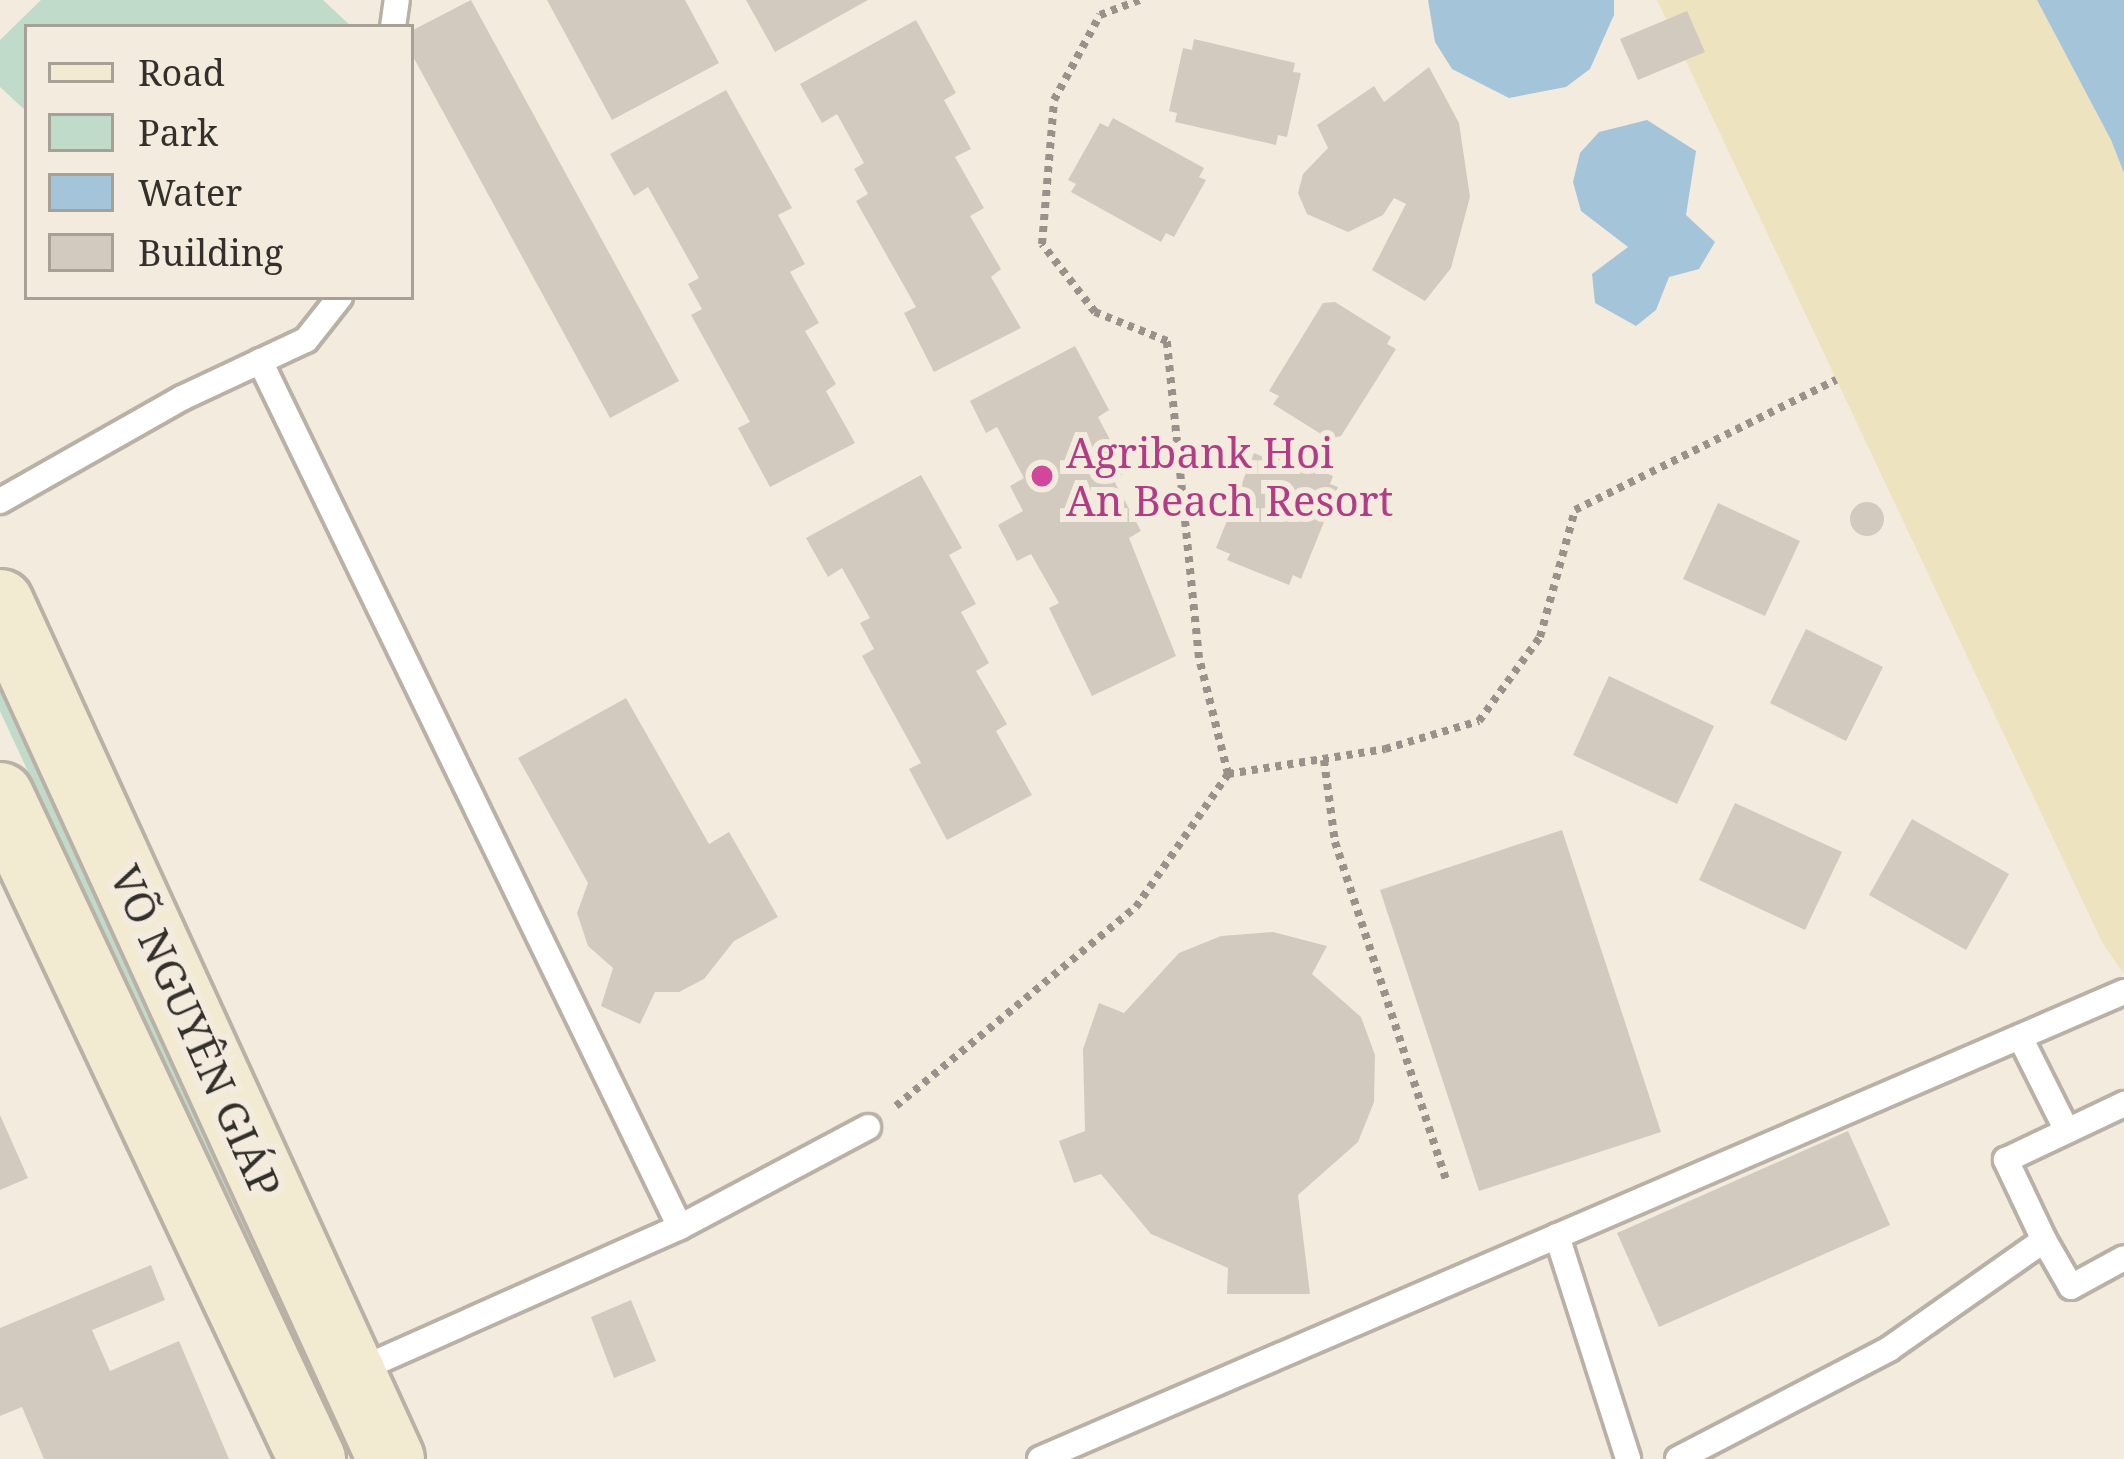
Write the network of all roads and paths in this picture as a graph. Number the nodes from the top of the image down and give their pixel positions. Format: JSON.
{"nodes":[{"id":1,"x":1140,"y":0,"type":"edge"},
{"id":2,"x":338,"y":300,"type":"edge"},
{"id":3,"x":260,"y":361,"type":"junction"},
{"id":4,"x":1836,"y":380,"type":"dead end"},
{"id":5,"x":0,"y":501,"type":"edge"},
{"id":6,"x":0,"y":603,"type":"edge"},
{"id":7,"x":1324,"y":760,"type":"junction"},
{"id":8,"x":1228,"y":774,"type":"junction"},
{"id":9,"x":0,"y":796,"type":"edge"},
{"id":10,"x":2124,"y":992,"type":"edge"},
{"id":11,"x":2020,"y":1037,"type":"junction"},
{"id":12,"x":2124,"y":1104,"type":"edge"},
{"id":13,"x":868,"y":1127,"type":"joint"},
{"id":14,"x":2066,"y":1129,"type":"junction"},
{"id":15,"x":1448,"y":1182,"type":"dead end"},
{"id":16,"x":680,"y":1227,"type":"junction"},
{"id":17,"x":1557,"y":1237,"type":"junction"},
{"id":18,"x":2044,"y":1240,"type":"junction"},
{"id":19,"x":2124,"y":1258,"type":"edge"},
{"id":20,"x":351,"y":1373,"type":"junction"},
{"id":21,"x":284,"y":1400,"type":"junction"},
{"id":22,"x":313,"y":1459,"type":"edge"},
{"id":23,"x":391,"y":1459,"type":"edge"},
{"id":24,"x":1040,"y":1459,"type":"edge"},
{"id":25,"x":1628,"y":1459,"type":"edge"},
{"id":26,"x":1678,"y":1459,"type":"edge"}],
"edges":[{"from":1,"to":8,"type":"path"},
{"from":2,"to":3,"type":"lane"},
{"from":3,"to":5,"type":"lane"},
{"from":3,"to":16,"type":"lane"},
{"from":4,"to":7,"type":"path"},
{"from":6,"to":20,"type":"main road","name":"VÕ NGUYÊN GIÁP"},
{"from":7,"to":8,"type":"path"},
{"from":7,"to":15,"type":"path"},
{"from":8,"to":13,"type":"path"},
{"from":9,"to":21,"type":"main road","name":"VÕ NGUYÊN GIÁP"},
{"from":10,"to":11,"type":"lane"},
{"from":11,"to":14,"type":"lane"},
{"from":11,"to":17,"type":"lane"},
{"from":12,"to":14,"type":"lane"},
{"from":13,"to":16,"type":"lane"},
{"from":14,"to":18,"type":"lane"},
{"from":16,"to":20,"type":"lane"},
{"from":17,"to":24,"type":"lane"},
{"from":17,"to":25,"type":"lane"},
{"from":18,"to":19,"type":"lane"},
{"from":18,"to":26,"type":"lane"},
{"from":20,"to":21,"type":"main road"},
{"from":20,"to":23,"type":"main road","name":"VÕ NGUYÊN GIÁP"},
{"from":21,"to":22,"type":"main road","name":"VÕ NGUYÊN GIÁP"}]}
